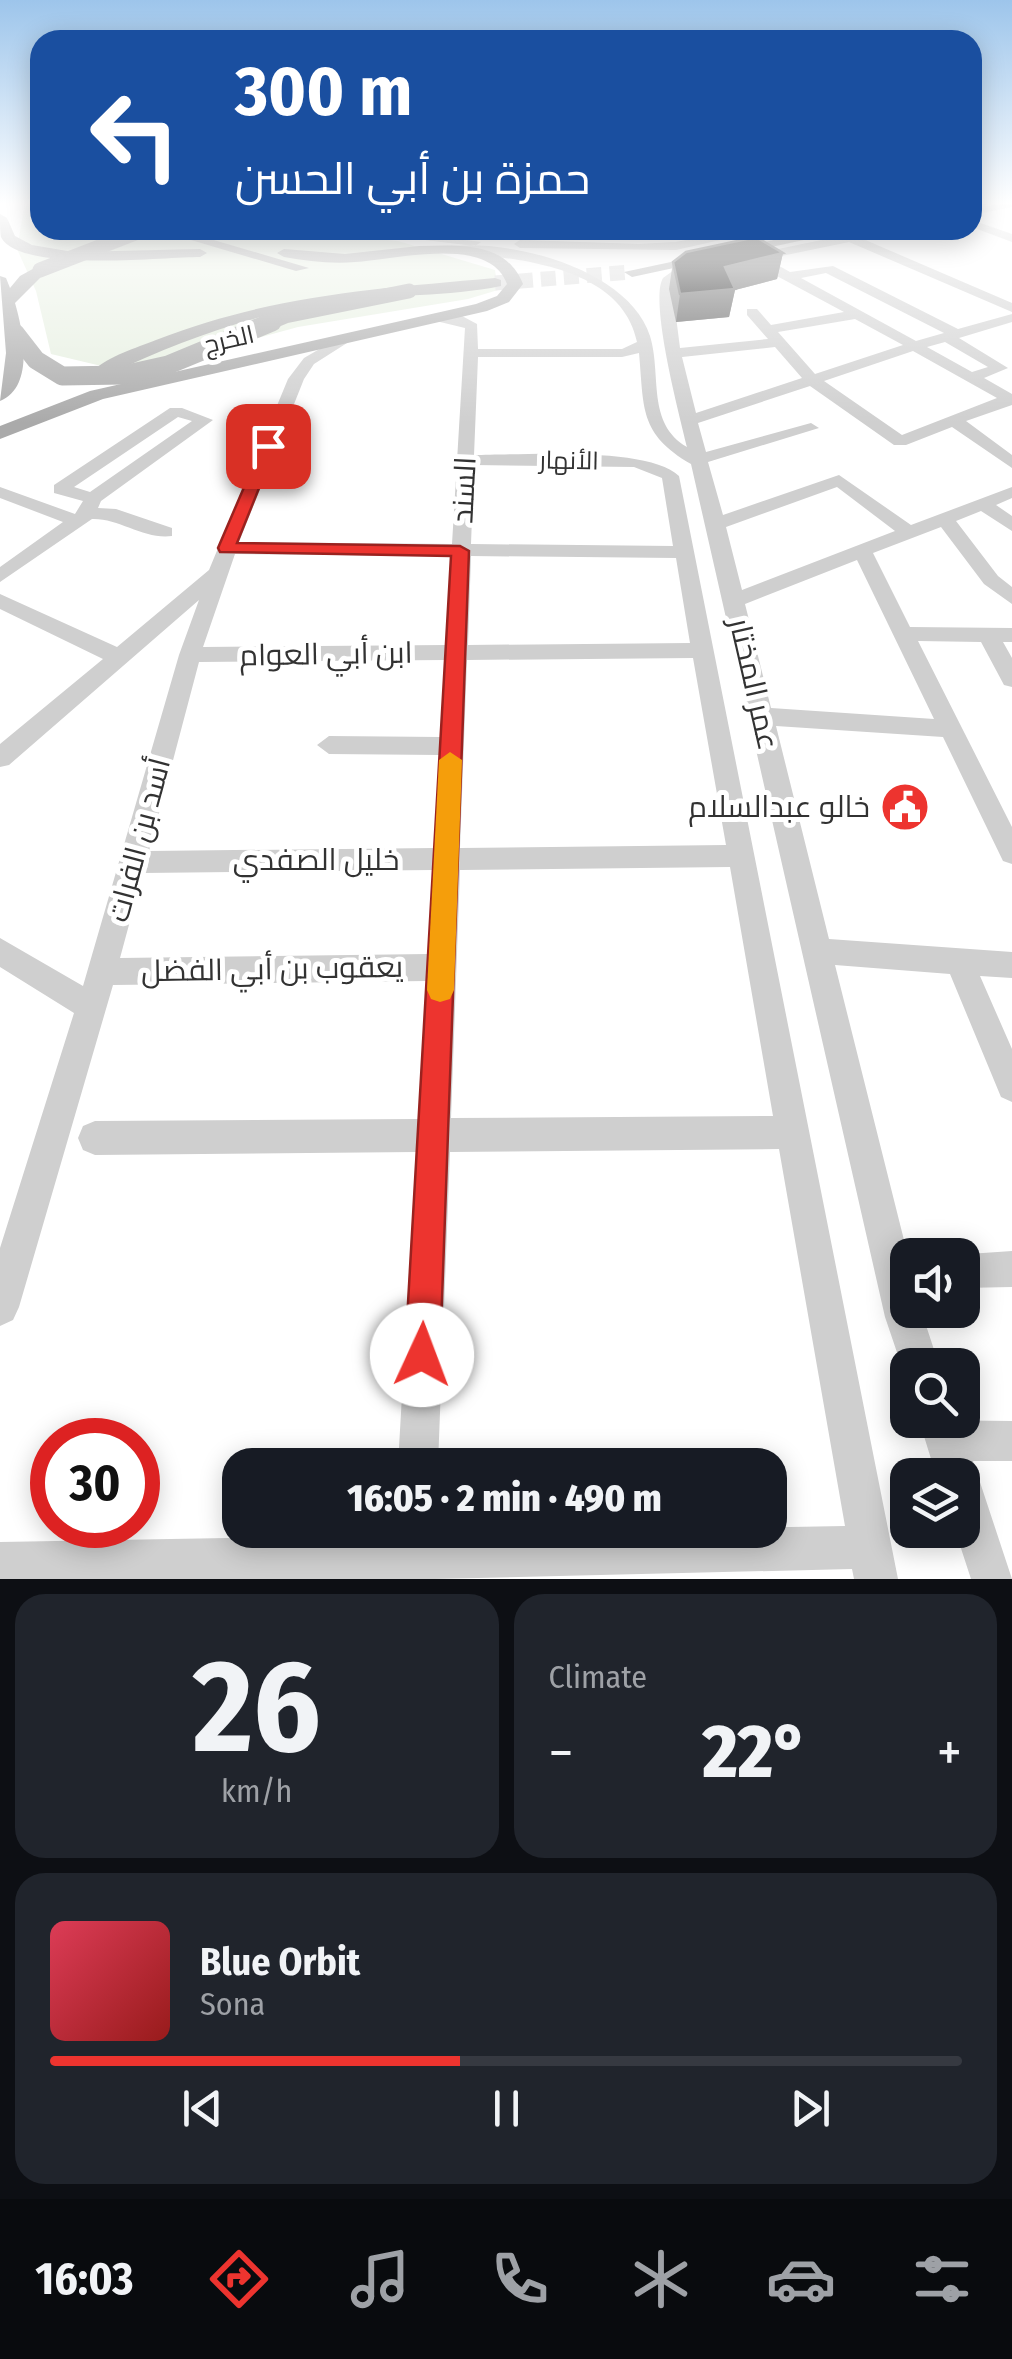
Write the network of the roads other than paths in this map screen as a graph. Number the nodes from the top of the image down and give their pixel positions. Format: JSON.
{"nodes":[{"id":1,"x":30,"y":276,"type":"edge"},
{"id":2,"x":355,"y":276,"type":"edge"},
{"id":3,"x":451,"y":276,"type":"edge"},
{"id":4,"x":513,"y":276,"type":"tunnel mouth"},
{"id":5,"x":577,"y":276,"type":"edge"},
{"id":6,"x":599,"y":276,"type":"edge"},
{"id":7,"x":672,"y":276,"type":"edge"},
{"id":8,"x":789,"y":276,"type":"edge"},
{"id":9,"x":841,"y":276,"type":"edge"},
{"id":10,"x":940,"y":276,"type":"edge"},
{"id":11,"x":497,"y":279,"type":"junction"},
{"id":12,"x":0,"y":281,"type":"edge"},
{"id":13,"x":408,"y":291,"type":"junction"},
{"id":14,"x":879,"y":295,"type":"junction"},
{"id":15,"x":6,"y":303,"type":"junction"},
{"id":16,"x":839,"y":304,"type":"junction"},
{"id":17,"x":1012,"y":308,"type":"edge"},
{"id":18,"x":752,"y":312,"type":"dead end"},
{"id":19,"x":857,"y":314,"type":"junction"},
{"id":20,"x":634,"y":315,"type":"junction"},
{"id":21,"x":442,"y":318,"type":"junction"},
{"id":22,"x":1012,"y":318,"type":"edge"},
{"id":23,"x":15,"y":333,"type":"junction"},
{"id":24,"x":773,"y":336,"type":"junction"},
{"id":25,"x":952,"y":336,"type":"junction"},
{"id":26,"x":342,"y":340,"type":"junction"},
{"id":27,"x":644,"y":343,"type":"junction"},
{"id":28,"x":914,"y":346,"type":"junction"},
{"id":29,"x":470,"y":352,"type":"junction"},
{"id":30,"x":676,"y":353,"type":"junction"},
{"id":31,"x":260,"y":358,"type":"junction"},
{"id":32,"x":215,"y":368,"type":"junction"},
{"id":33,"x":103,"y":370,"type":"dead end"},
{"id":34,"x":971,"y":378,"type":"junction"},
{"id":35,"x":296,"y":379,"type":"junction"},
{"id":36,"x":67,"y":380,"type":"junction"},
{"id":37,"x":812,"y":380,"type":"junction"},
{"id":38,"x":0,"y":395,"type":"edge"},
{"id":39,"x":1011,"y":399,"type":"edge"},
{"id":40,"x":692,"y":420,"type":"junction"},
{"id":41,"x":953,"y":420,"type":"junction"},
{"id":42,"x":0,"y":424,"type":"edge"},
{"id":43,"x":811,"y":428,"type":"dead end"},
{"id":44,"x":0,"y":433,"type":"edge"},
{"id":45,"x":465,"y":460,"type":"junction"},
{"id":46,"x":697,"y":460,"type":"junction"},
{"id":47,"x":1012,"y":463,"type":"edge"},
{"id":48,"x":670,"y":476,"type":"joint"},
{"id":49,"x":0,"y":492,"type":"edge"},
{"id":50,"x":1012,"y":492,"type":"edge"},
{"id":51,"x":982,"y":503,"type":"junction"},
{"id":52,"x":86,"y":511,"type":"junction"},
{"id":53,"x":944,"y":518,"type":"junction"},
{"id":54,"x":716,"y":524,"type":"junction"},
{"id":55,"x":1012,"y":525,"type":"edge"},
{"id":56,"x":165,"y":532,"type":"dead end"},
{"id":57,"x":909,"y":532,"type":"junction"},
{"id":58,"x":226,"y":548,"type":"junction"},
{"id":59,"x":862,"y":550,"type":"junction"},
{"id":60,"x":460,"y":551,"type":"junction"},
{"id":61,"x":684,"y":552,"type":"junction"},
{"id":62,"x":216,"y":574,"type":"junction"},
{"id":63,"x":0,"y":576,"type":"edge"},
{"id":64,"x":1012,"y":597,"type":"edge"},
{"id":65,"x":0,"y":600,"type":"edge"},
{"id":66,"x":734,"y":601,"type":"junction"},
{"id":67,"x":904,"y":634,"type":"junction"},
{"id":68,"x":988,"y":634,"type":"junction"},
{"id":69,"x":1012,"y":635,"type":"edge"},
{"id":70,"x":702,"y":650,"type":"junction"},
{"id":71,"x":456,"y":653,"type":"junction"},
{"id":72,"x":190,"y":655,"type":"junction"},
{"id":73,"x":118,"y":657,"type":"junction"},
{"id":74,"x":1012,"y":679,"type":"edge"},
{"id":75,"x":761,"y":716,"type":"junction"},
{"id":76,"x":950,"y":729,"type":"junction"},
{"id":77,"x":329,"y":745,"type":"dead end"},
{"id":78,"x":451,"y":746,"type":"junction"},
{"id":79,"x":0,"y":758,"type":"edge"},
{"id":80,"x":1012,"y":853,"type":"edge"},
{"id":81,"x":740,"y":856,"type":"junction"},
{"id":82,"x":446,"y":859,"type":"junction"},
{"id":83,"x":133,"y":862,"type":"junction"},
{"id":84,"x":0,"y":950,"type":"edge"},
{"id":85,"x":817,"y":951,"type":"junction"},
{"id":86,"x":960,"y":961,"type":"junction"},
{"id":87,"x":1012,"y":965,"type":"edge"},
{"id":88,"x":442,"y":967,"type":"junction"},
{"id":89,"x":102,"y":972,"type":"junction"},
{"id":90,"x":91,"y":1007,"type":"junction"},
{"id":91,"x":1012,"y":1086,"type":"edge"},
{"id":92,"x":791,"y":1132,"type":"junction"},
{"id":93,"x":431,"y":1135,"type":"junction"},
{"id":94,"x":95,"y":1138,"type":"dead end"},
{"id":95,"x":891,"y":1238,"type":"edge"},
{"id":96,"x":1012,"y":1269,"type":"edge"},
{"id":97,"x":980,"y":1270,"type":"edge"},
{"id":98,"x":0,"y":1307,"type":"edge"},
{"id":99,"x":1012,"y":1440,"type":"edge"},
{"id":100,"x":947,"y":1445,"type":"edge"},
{"id":101,"x":419,"y":1448,"type":"edge"},
{"id":102,"x":980,"y":1542,"type":"edge"},
{"id":103,"x":414,"y":1555,"type":"edge"},
{"id":104,"x":871,"y":1563,"type":"edge"},
{"id":105,"x":0,"y":1564,"type":"edge"},
{"id":106,"x":993,"y":1579,"type":"edge"}],
"edges":[{"from":1,"to":15,"type":"main road","bridge":true},
{"from":2,"to":11,"type":"main road"},
{"from":3,"to":11,"type":"main road"},
{"from":4,"to":21,"type":"main road","name":"الخرج"},
{"from":5,"to":20,"type":"street"},
{"from":6,"to":20,"type":"street"},
{"from":7,"to":30,"type":"street","name":"عمر المختار"},
{"from":8,"to":16,"type":"street"},
{"from":9,"to":14,"type":"street"},
{"from":10,"to":17,"type":"street"},
{"from":11,"to":13,"type":"main road","name":"الخرج"},
{"from":12,"to":15,"type":"main road"},
{"from":13,"to":33,"type":"main road","name":"الخرج"},
{"from":13,"to":36,"type":"main road","name":"الخرج","bridge":true},
{"from":14,"to":16,"type":"street"},
{"from":14,"to":25,"type":"street"},
{"from":15,"to":23,"type":"main road"},
{"from":16,"to":19,"type":"street"},
{"from":18,"to":24,"type":"street"},
{"from":19,"to":24,"type":"street"},
{"from":19,"to":28,"type":"street"},
{"from":20,"to":27,"type":"street"},
{"from":21,"to":26,"type":"main road","name":"الخرج"},
{"from":21,"to":29,"type":"street"},
{"from":22,"to":25,"type":"street"},
{"from":23,"to":36,"type":"main road","bridge":true},
{"from":23,"to":38,"type":"main road"},
{"from":24,"to":30,"type":"street"},
{"from":24,"to":37,"type":"street"},
{"from":25,"to":28,"type":"street"},
{"from":25,"to":34,"type":"street"},
{"from":26,"to":31,"type":"main road","name":"الخرج"},
{"from":26,"to":35,"type":"street","name":"أسد بن الفرات"},
{"from":27,"to":29,"type":"street"},
{"from":27,"to":46,"type":"street"},
{"from":28,"to":34,"type":"street"},
{"from":28,"to":37,"type":"street"},
{"from":29,"to":45,"type":"street","name":"السند"},
{"from":30,"to":40,"type":"street","name":"عمر المختار"},
{"from":31,"to":32,"type":"main road","name":"الخرج"},
{"from":31,"to":35,"type":"street"},
{"from":32,"to":36,"type":"main road","bridge":true},
{"from":32,"to":44,"type":"main road","name":"الخرج"},
{"from":34,"to":39,"type":"street"},
{"from":35,"to":58,"type":"street","name":"أسد بن الفرات"},
{"from":36,"to":42,"type":"main road","name":"الخرج"},
{"from":37,"to":40,"type":"street"},
{"from":37,"to":41,"type":"street"},
{"from":39,"to":41,"type":"street"},
{"from":40,"to":46,"type":"street","name":"عمر المختار"},
{"from":41,"to":47,"type":"street"},
{"from":43,"to":46,"type":"street"},
{"from":45,"to":48,"type":"street","name":"الأنهار"},
{"from":45,"to":60,"type":"street","name":"السند"},
{"from":46,"to":54,"type":"street","name":"عمر المختار"},
{"from":48,"to":61,"type":"street","name":"عمر المختار"},
{"from":49,"to":52,"type":"street"},
{"from":50,"to":51,"type":"street"},
{"from":51,"to":53,"type":"street"},
{"from":51,"to":55,"type":"street"},
{"from":52,"to":52,"type":"street"},
{"from":52,"to":56,"type":"street"},
{"from":52,"to":63,"type":"street"},
{"from":53,"to":57,"type":"street"},
{"from":53,"to":64,"type":"street"},
{"from":54,"to":57,"type":"street"},
{"from":54,"to":66,"type":"street","name":"عمر المختار"},
{"from":57,"to":59,"type":"street"},
{"from":58,"to":60,"type":"street"},
{"from":58,"to":62,"type":"street","name":"أسد بن الفرات"},
{"from":59,"to":66,"type":"street"},
{"from":59,"to":67,"type":"street"},
{"from":60,"to":61,"type":"street"},
{"from":60,"to":71,"type":"street","name":"السند"},
{"from":61,"to":70,"type":"street","name":"عمر المختار"},
{"from":62,"to":72,"type":"street","name":"أسد بن الفرات"},
{"from":62,"to":73,"type":"street"},
{"from":65,"to":73,"type":"street"},
{"from":66,"to":75,"type":"street","name":"عمر المختار"},
{"from":67,"to":68,"type":"street"},
{"from":67,"to":76,"type":"street"},
{"from":68,"to":69,"type":"street"},
{"from":68,"to":74,"type":"street"},
{"from":70,"to":71,"type":"street","name":"ابن أبي العوام"},
{"from":70,"to":81,"type":"street","name":"عمر المختار"},
{"from":71,"to":72,"type":"street","name":"ابن أبي العوام"},
{"from":71,"to":78,"type":"street","name":"السند"},
{"from":72,"to":83,"type":"street","name":"أسد بن الفرات"},
{"from":73,"to":79,"type":"street"},
{"from":75,"to":76,"type":"street"},
{"from":75,"to":85,"type":"street","name":"عمر المختار"},
{"from":76,"to":80,"type":"street"},
{"from":77,"to":78,"type":"street"},
{"from":78,"to":82,"type":"street","name":"السند"},
{"from":81,"to":82,"type":"street","name":"خليل الصفدي"},
{"from":81,"to":92,"type":"street","name":"عمر المختار"},
{"from":82,"to":83,"type":"street","name":"خليل الصفدي"},
{"from":82,"to":88,"type":"street","name":"السند"},
{"from":83,"to":89,"type":"street","name":"أسد بن الفرات"},
{"from":84,"to":90,"type":"street"},
{"from":85,"to":86,"type":"street"},
{"from":85,"to":95,"type":"street","name":"عمر المختار"},
{"from":86,"to":87,"type":"street"},
{"from":86,"to":91,"type":"street"},
{"from":88,"to":89,"type":"street","name":"يعقوب بن أبي الفضل"},
{"from":88,"to":93,"type":"street","name":"السند"},
{"from":89,"to":90,"type":"street","name":"أسد بن الفرات"},
{"from":90,"to":98,"type":"street","name":"أسد بن الفرات"},
{"from":92,"to":93,"type":"street"},
{"from":92,"to":104,"type":"street","name":"عمر المختار"},
{"from":93,"to":94,"type":"street"},
{"from":93,"to":101,"type":"street","name":"السند"},
{"from":96,"to":97,"type":"street"},
{"from":99,"to":100,"type":"street"},
{"from":102,"to":106,"type":"street"},
{"from":103,"to":104,"type":"street"},
{"from":103,"to":105,"type":"street"}]}
